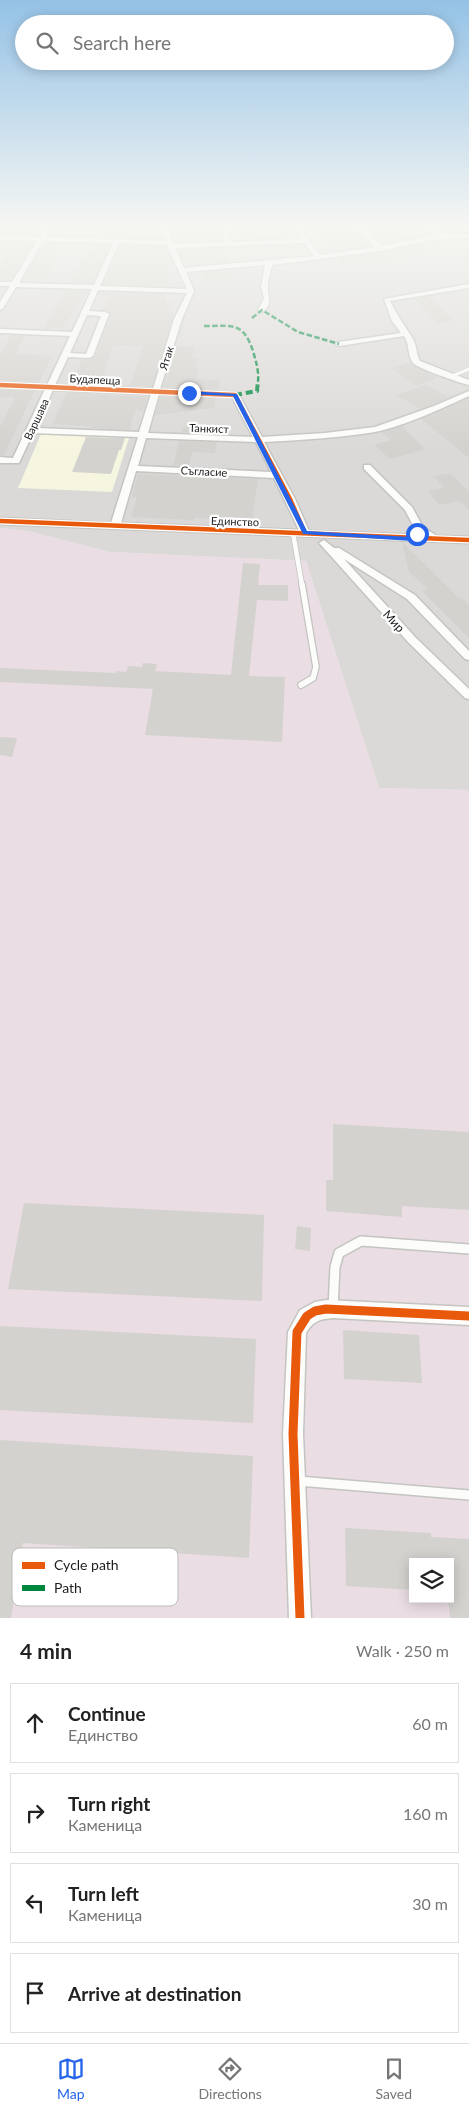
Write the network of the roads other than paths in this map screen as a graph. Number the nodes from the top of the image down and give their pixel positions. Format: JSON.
{"nodes":[{"id":1,"x":91,"y":299,"type":"edge"},
{"id":2,"x":188,"y":299,"type":"edge"},
{"id":3,"x":266,"y":299,"type":"edge"},
{"id":4,"x":395,"y":299,"type":"edge"},
{"id":5,"x":262,"y":310,"type":"dead end"},
{"id":6,"x":85,"y":313,"type":"junction"},
{"id":7,"x":0,"y":331,"type":"edge"},
{"id":8,"x":86,"y":331,"type":"junction"},
{"id":9,"x":406,"y":334,"type":"junction"},
{"id":10,"x":339,"y":344,"type":"dead end"},
{"id":11,"x":65,"y":355,"type":"junction"},
{"id":12,"x":469,"y":369,"type":"edge"},
{"id":13,"x":450,"y":376,"type":"junction"},
{"id":14,"x":469,"y":383,"type":"edge"},
{"id":15,"x":0,"y":385,"type":"edge"},
{"id":16,"x":51,"y":387,"type":"junction"},
{"id":17,"x":155,"y":392,"type":"junction"},
{"id":18,"x":469,"y":393,"type":"edge"},
{"id":19,"x":31,"y":430,"type":"junction"},
{"id":20,"x":142,"y":435,"type":"junction"},
{"id":21,"x":258,"y":440,"type":"junction"},
{"id":22,"x":0,"y":460,"type":"edge"},
{"id":23,"x":367,"y":467,"type":"dead end"},
{"id":24,"x":132,"y":468,"type":"junction"},
{"id":25,"x":276,"y":475,"type":"junction"},
{"id":26,"x":0,"y":521,"type":"edge"},
{"id":27,"x":115,"y":526,"type":"junction"},
{"id":28,"x":419,"y":529,"type":"junction"},
{"id":29,"x":293,"y":533,"type":"junction"},
{"id":30,"x":305,"y":533,"type":"junction"},
{"id":31,"x":412,"y":539,"type":"junction"},
{"id":32,"x":438,"y":540,"type":"junction"},
{"id":33,"x":468,"y":541,"type":"edge"},
{"id":34,"x":324,"y":543,"type":"junction"},
{"id":35,"x":469,"y":657,"type":"edge"},
{"id":36,"x":301,"y":685,"type":"dead end"},
{"id":37,"x":469,"y":695,"type":"edge"},
{"id":38,"x":469,"y":1249,"type":"edge"},
{"id":39,"x":333,"y":1309,"type":"junction"},
{"id":40,"x":469,"y":1316,"type":"edge"},
{"id":41,"x":295,"y":1480,"type":"junction"},
{"id":42,"x":469,"y":1495,"type":"edge"},
{"id":43,"x":300,"y":1618,"type":"edge"}],
"edges":[{"from":1,"to":6,"type":"street","name":"Варшава"},
{"from":2,"to":17,"type":"street","name":"Ятак"},
{"from":3,"to":5,"type":"street"},
{"from":4,"to":9,"type":"street"},
{"from":6,"to":8,"type":"street","name":"Варшава"},
{"from":6,"to":8,"type":"street"},
{"from":7,"to":8,"type":"street"},
{"from":8,"to":11,"type":"street","name":"Варшава"},
{"from":8,"to":11,"type":"street"},
{"from":9,"to":10,"type":"street"},
{"from":9,"to":13,"type":"street"},
{"from":11,"to":16,"type":"street","name":"Варшава"},
{"from":12,"to":13,"type":"lane"},
{"from":13,"to":14,"type":"street"},
{"from":15,"to":16,"type":"street","name":"Будапеща"},
{"from":16,"to":17,"type":"street","name":"Будапеща"},
{"from":16,"to":19,"type":"street","name":"Варшава"},
{"from":17,"to":20,"type":"street","name":"Ятак"},
{"from":17,"to":21,"type":"street","name":"Будапеща"},
{"from":18,"to":21,"type":"street","name":"Танкист"},
{"from":19,"to":20,"type":"street","name":"Танкист"},
{"from":19,"to":22,"type":"street","name":"Варшава"},
{"from":20,"to":21,"type":"street","name":"Танкист"},
{"from":20,"to":24,"type":"street","name":"Ятак"},
{"from":21,"to":25,"type":"street"},
{"from":23,"to":28,"type":"street"},
{"from":24,"to":25,"type":"street","name":"Съгласие"},
{"from":24,"to":27,"type":"street","name":"Ятак"},
{"from":25,"to":30,"type":"street"},
{"from":26,"to":27,"type":"street","name":"Единство"},
{"from":27,"to":29,"type":"street","name":"Единство"},
{"from":28,"to":31,"type":"street"},
{"from":28,"to":32,"type":"street"},
{"from":29,"to":30,"type":"street","name":"Единство"},
{"from":29,"to":36,"type":"lane"},
{"from":30,"to":31,"type":"street","name":"Единство"},
{"from":30,"to":34,"type":"street","name":"Мир"},
{"from":31,"to":32,"type":"street","name":"Единство"},
{"from":32,"to":33,"type":"street","name":"Единство"},
{"from":34,"to":35,"type":"street","name":"Мир"},
{"from":34,"to":37,"type":"street","name":"Мир"},
{"from":38,"to":39,"type":"lane"},
{"from":39,"to":40,"type":"street"},
{"from":39,"to":41,"type":"street"},
{"from":41,"to":42,"type":"lane"},
{"from":41,"to":43,"type":"street"}]}
